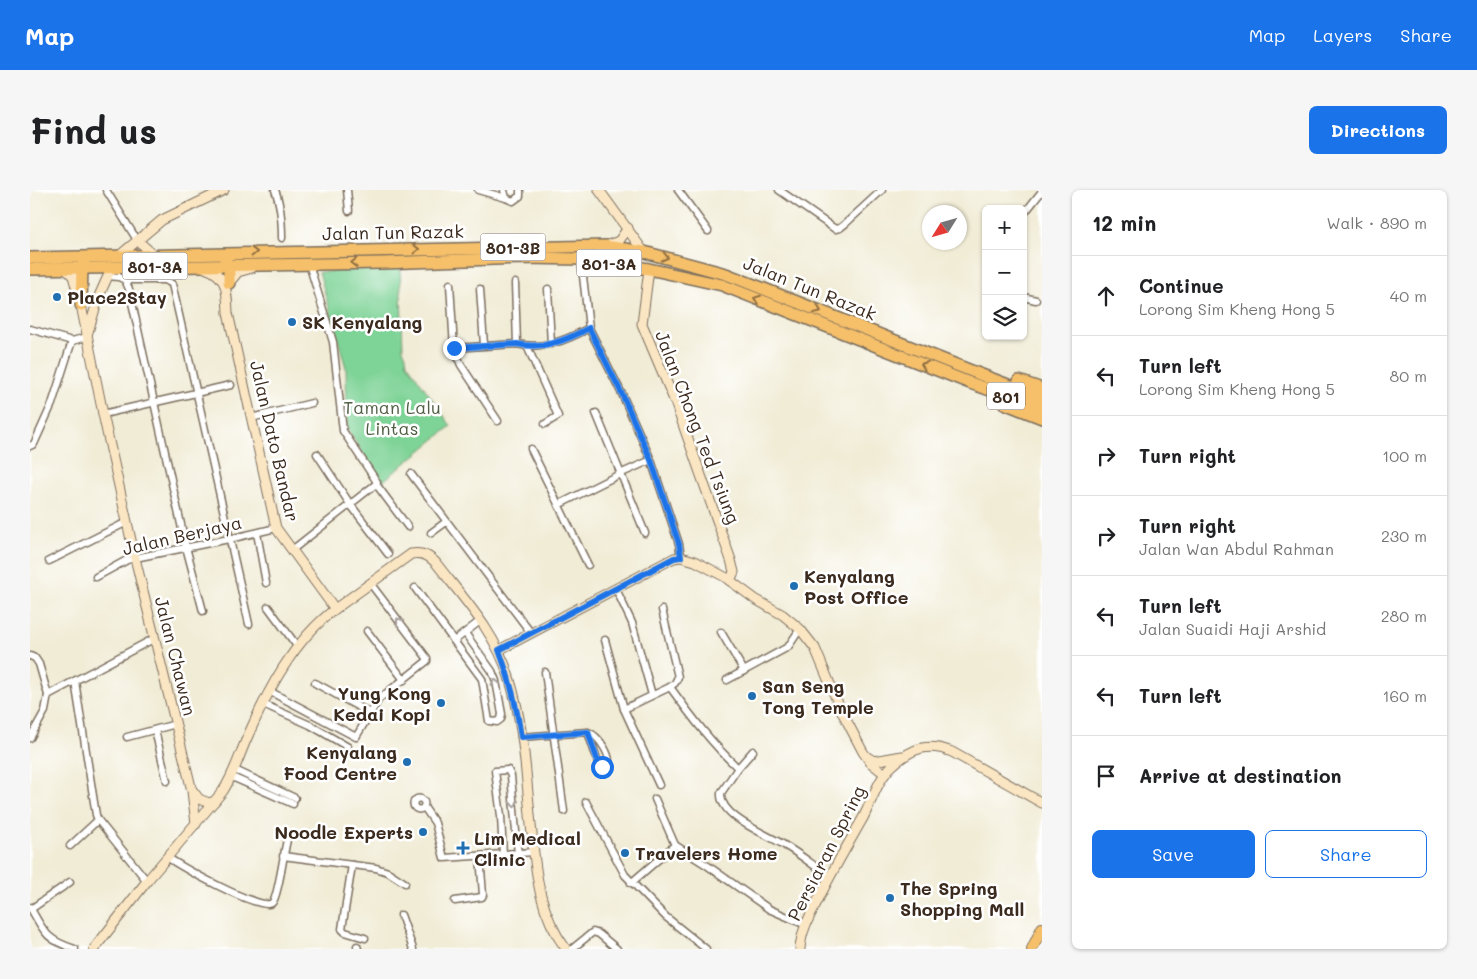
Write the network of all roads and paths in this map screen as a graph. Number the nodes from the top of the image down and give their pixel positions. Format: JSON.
{"nodes":[{"id":1,"x":106,"y":190,"type":"edge"},
{"id":2,"x":275,"y":190,"type":"edge"},
{"id":3,"x":348,"y":190,"type":"edge"},
{"id":4,"x":478,"y":190,"type":"edge"},
{"id":5,"x":504,"y":190,"type":"edge"},
{"id":6,"x":520,"y":190,"type":"edge"},
{"id":7,"x":599,"y":190,"type":"edge"},
{"id":8,"x":678,"y":190,"type":"edge"},
{"id":9,"x":779,"y":190,"type":"edge"},
{"id":10,"x":219,"y":191,"type":"edge"},
{"id":11,"x":879,"y":191,"type":"edge"},
{"id":12,"x":1042,"y":191,"type":"edge"},
{"id":13,"x":506,"y":198,"type":"junction"},
{"id":14,"x":1027,"y":210,"type":"edge"},
{"id":15,"x":349,"y":211,"type":"dead end"},
{"id":16,"x":628,"y":228,"type":"junction"},
{"id":17,"x":708,"y":231,"type":"dead end"},
{"id":18,"x":282,"y":238,"type":"dead end"},
{"id":19,"x":137,"y":240,"type":"junction"},
{"id":20,"x":605,"y":246,"type":"junction"},
{"id":21,"x":644,"y":252,"type":"junction"},
{"id":22,"x":154,"y":255,"type":"junction"},
{"id":23,"x":119,"y":256,"type":"junction"},
{"id":24,"x":136,"y":256,"type":"junction"},
{"id":25,"x":92,"y":257,"type":"junction"},
{"id":26,"x":30,"y":258,"type":"edge"},
{"id":27,"x":581,"y":259,"type":"junction"},
{"id":28,"x":271,"y":264,"type":"junction"},
{"id":29,"x":309,"y":264,"type":"junction"},
{"id":30,"x":229,"y":265,"type":"junction"},
{"id":31,"x":200,"y":266,"type":"junction"},
{"id":32,"x":63,"y":268,"type":"junction"},
{"id":33,"x":82,"y":268,"type":"junction"},
{"id":34,"x":30,"y":269,"type":"edge"},
{"id":35,"x":649,"y":269,"type":"junction"},
{"id":36,"x":109,"y":271,"type":"junction"},
{"id":37,"x":126,"y":280,"type":"junction"},
{"id":38,"x":514,"y":283,"type":"dead end"},
{"id":39,"x":450,"y":284,"type":"dead end"},
{"id":40,"x":228,"y":288,"type":"junction"},
{"id":41,"x":480,"y":289,"type":"dead end"},
{"id":42,"x":548,"y":289,"type":"dead end"},
{"id":43,"x":1027,"y":298,"type":"edge"},
{"id":44,"x":1036,"y":300,"type":"dead end"},
{"id":45,"x":82,"y":308,"type":"junction"},
{"id":46,"x":94,"y":312,"type":"junction"},
{"id":47,"x":30,"y":328,"type":"edge"},
{"id":48,"x":589,"y":328,"type":"junction"},
{"id":49,"x":87,"y":338,"type":"junction"},
{"id":50,"x":72,"y":341,"type":"junction"},
{"id":51,"x":517,"y":344,"type":"junction"},
{"id":52,"x":551,"y":344,"type":"junction"},
{"id":53,"x":484,"y":345,"type":"junction"},
{"id":54,"x":527,"y":346,"type":"junction"},
{"id":55,"x":454,"y":348,"type":"junction"},
{"id":56,"x":949,"y":368,"type":"junction"},
{"id":57,"x":972,"y":377,"type":"junction"},
{"id":58,"x":231,"y":385,"type":"dead end"},
{"id":59,"x":1042,"y":389,"type":"edge"},
{"id":60,"x":197,"y":393,"type":"junction"},
{"id":61,"x":1042,"y":398,"type":"edge"},
{"id":62,"x":156,"y":403,"type":"junction"},
{"id":63,"x":312,"y":403,"type":"dead end"},
{"id":64,"x":1042,"y":408,"type":"edge"},
{"id":65,"x":596,"y":413,"type":"dead end"},
{"id":66,"x":103,"y":414,"type":"junction"},
{"id":67,"x":251,"y":418,"type":"junction"},
{"id":68,"x":1042,"y":418,"type":"edge"},
{"id":69,"x":498,"y":421,"type":"dead end"},
{"id":70,"x":545,"y":424,"type":"dead end"},
{"id":71,"x":30,"y":446,"type":"edge"},
{"id":72,"x":531,"y":449,"type":"dead end"},
{"id":73,"x":317,"y":454,"type":"dead end"},
{"id":74,"x":651,"y":460,"type":"junction"},
{"id":75,"x":622,"y":473,"type":"junction"},
{"id":76,"x":411,"y":474,"type":"dead end"},
{"id":77,"x":376,"y":484,"type":"junction"},
{"id":78,"x":350,"y":504,"type":"junction"},
{"id":79,"x":558,"y":505,"type":"junction"},
{"id":80,"x":127,"y":522,"type":"junction"},
{"id":81,"x":446,"y":522,"type":"junction"},
{"id":82,"x":408,"y":527,"type":"dead end"},
{"id":83,"x":276,"y":528,"type":"junction"},
{"id":84,"x":256,"y":533,"type":"junction"},
{"id":85,"x":645,"y":533,"type":"dead end"},
{"id":86,"x":431,"y":534,"type":"dead end"},
{"id":87,"x":229,"y":540,"type":"junction"},
{"id":88,"x":186,"y":547,"type":"junction"},
{"id":89,"x":292,"y":550,"type":"junction"},
{"id":90,"x":388,"y":554,"type":"dead end"},
{"id":91,"x":681,"y":557,"type":"junction"},
{"id":92,"x":135,"y":558,"type":"junction"},
{"id":93,"x":49,"y":561,"type":"dead end"},
{"id":94,"x":588,"y":565,"type":"dead end"},
{"id":95,"x":733,"y":566,"type":"junction"},
{"id":96,"x":96,"y":577,"type":"dead end"},
{"id":97,"x":728,"y":579,"type":"junction"},
{"id":98,"x":266,"y":583,"type":"dead end"},
{"id":99,"x":370,"y":584,"type":"junction"},
{"id":100,"x":415,"y":588,"type":"dead end"},
{"id":101,"x":616,"y":589,"type":"junction"},
{"id":102,"x":747,"y":592,"type":"junction"},
{"id":103,"x":268,"y":607,"type":"dead end"},
{"id":104,"x":335,"y":609,"type":"junction"},
{"id":105,"x":203,"y":610,"type":"dead end"},
{"id":106,"x":662,"y":610,"type":"dead end"},
{"id":107,"x":480,"y":621,"type":"junction"},
{"id":108,"x":249,"y":624,"type":"dead end"},
{"id":109,"x":800,"y":629,"type":"junction"},
{"id":110,"x":367,"y":631,"type":"dead end"},
{"id":111,"x":721,"y":632,"type":"dead end"},
{"id":112,"x":465,"y":633,"type":"junction"},
{"id":113,"x":531,"y":633,"type":"junction"},
{"id":114,"x":155,"y":638,"type":"junction"},
{"id":115,"x":605,"y":640,"type":"dead end"},
{"id":116,"x":454,"y":641,"type":"junction"},
{"id":117,"x":297,"y":646,"type":"junction"},
{"id":118,"x":499,"y":650,"type":"junction"},
{"id":119,"x":30,"y":656,"type":"edge"},
{"id":120,"x":744,"y":671,"type":"junction"},
{"id":121,"x":545,"y":672,"type":"dead end"},
{"id":122,"x":75,"y":680,"type":"junction"},
{"id":123,"x":404,"y":680,"type":"junction"},
{"id":124,"x":727,"y":680,"type":"dead end"},
{"id":125,"x":315,"y":683,"type":"dead end"},
{"id":126,"x":670,"y":687,"type":"junction"},
{"id":127,"x":271,"y":692,"type":"junction"},
{"id":128,"x":48,"y":695,"type":"junction"},
{"id":129,"x":652,"y":695,"type":"junction"},
{"id":130,"x":263,"y":704,"type":"junction"},
{"id":131,"x":624,"y":709,"type":"junction"},
{"id":132,"x":370,"y":714,"type":"junction"},
{"id":133,"x":176,"y":724,"type":"junction"},
{"id":134,"x":155,"y":730,"type":"junction"},
{"id":135,"x":588,"y":732,"type":"junction"},
{"id":136,"x":554,"y":733,"type":"junction"},
{"id":137,"x":126,"y":737,"type":"dead end"},
{"id":138,"x":521,"y":737,"type":"junction"},
{"id":139,"x":30,"y":738,"type":"edge"},
{"id":140,"x":348,"y":747,"type":"dead end"},
{"id":141,"x":753,"y":751,"type":"dead end"},
{"id":142,"x":906,"y":755,"type":"junction"},
{"id":143,"x":869,"y":760,"type":"junction"},
{"id":144,"x":738,"y":768,"type":"junction"},
{"id":145,"x":233,"y":774,"type":"junction"},
{"id":146,"x":885,"y":774,"type":"junction"},
{"id":147,"x":167,"y":781,"type":"dead end"},
{"id":148,"x":660,"y":786,"type":"dead end"},
{"id":149,"x":192,"y":791,"type":"junction"},
{"id":150,"x":655,"y":799,"type":"dead end"},
{"id":151,"x":215,"y":801,"type":"junction"},
{"id":152,"x":294,"y":801,"type":"dead end"},
{"id":153,"x":871,"y":801,"type":"junction"},
{"id":154,"x":586,"y":802,"type":"dead end"},
{"id":155,"x":1042,"y":803,"type":"edge"},
{"id":156,"x":424,"y":808,"type":"dead end"},
{"id":157,"x":564,"y":811,"type":"dead end"},
{"id":158,"x":98,"y":820,"type":"junction"},
{"id":159,"x":196,"y":824,"type":"junction"},
{"id":160,"x":287,"y":840,"type":"dead end"},
{"id":161,"x":676,"y":845,"type":"junction"},
{"id":162,"x":70,"y":846,"type":"dead end"},
{"id":163,"x":534,"y":852,"type":"junction"},
{"id":164,"x":518,"y":854,"type":"junction"},
{"id":165,"x":503,"y":855,"type":"junction"},
{"id":166,"x":283,"y":856,"type":"junction"},
{"id":167,"x":480,"y":856,"type":"junction"},
{"id":168,"x":167,"y":857,"type":"junction"},
{"id":169,"x":352,"y":865,"type":"junction"},
{"id":170,"x":829,"y":876,"type":"junction"},
{"id":171,"x":147,"y":881,"type":"junction"},
{"id":172,"x":70,"y":882,"type":"dead end"},
{"id":173,"x":405,"y":883,"type":"dead end"},
{"id":174,"x":631,"y":883,"type":"junction"},
{"id":175,"x":454,"y":901,"type":"dead end"},
{"id":176,"x":30,"y":908,"type":"edge"},
{"id":177,"x":401,"y":914,"type":"dead end"},
{"id":178,"x":806,"y":925,"type":"junction"},
{"id":179,"x":1042,"y":928,"type":"edge"},
{"id":180,"x":365,"y":938,"type":"dead end"},
{"id":181,"x":75,"y":949,"type":"edge"},
{"id":182,"x":94,"y":949,"type":"edge"},
{"id":183,"x":414,"y":949,"type":"edge"},
{"id":184,"x":566,"y":949,"type":"edge"},
{"id":185,"x":572,"y":949,"type":"edge"},
{"id":186,"x":617,"y":949,"type":"edge"},
{"id":187,"x":706,"y":949,"type":"edge"},
{"id":188,"x":800,"y":949,"type":"edge"},
{"id":189,"x":1032,"y":949,"type":"edge"}],
"edges":[{"from":1,"to":19,"type":"street"},
{"from":2,"to":18,"type":"street"},
{"from":3,"to":15,"type":"street"},
{"from":4,"to":13,"type":"street"},
{"from":5,"to":13,"type":"street"},
{"from":6,"to":13,"type":"street"},
{"from":7,"to":16,"type":"street"},
{"from":8,"to":17,"type":"street"},
{"from":9,"to":11,"type":"street"},
{"from":10,"to":19,"type":"street"},
{"from":12,"to":14,"type":"street"},
{"from":16,"to":20,"type":"street"},
{"from":16,"to":21,"type":"street"},
{"from":19,"to":22,"type":"street"},
{"from":19,"to":23,"type":"street"},
{"from":20,"to":21,"type":"highway","name":"Jalan Tun Razak","number":"801-3B"},
{"from":22,"to":20,"type":"highway","name":"Jalan Tun Razak","number":"801-3B","one_way":true},
{"from":21,"to":56,"type":"highway","name":"Jalan Tun Razak","number":"801-3B","one_way":true},
{"from":22,"to":24,"type":"highway","name":"Jalan Tun Razak","number":"801-3B"},
{"from":23,"to":24,"type":"highway","name":"Jalan Tun Razak","number":"801-3B"},
{"from":23,"to":25,"type":"highway","name":"Jalan Tun Razak","number":"801-3B"},
{"from":24,"to":30,"type":"highway"},
{"from":25,"to":26,"type":"highway","name":"Jalan Tun Razak","number":"801-3B"},
{"from":25,"to":33,"type":"highway"},
{"from":27,"to":29,"type":"highway","name":"Jalan Tun Razak","number":"801-3A","one_way":true},
{"from":27,"to":35,"type":"highway","name":"Jalan Tun Razak","number":"801-3A"},
{"from":27,"to":48,"type":"street"},
{"from":28,"to":29,"type":"highway","name":"Jalan Tun Razak","number":"801-3A"},
{"from":28,"to":30,"type":"highway","name":"Jalan Tun Razak","number":"801-3A"},
{"from":28,"to":40,"type":"street"},
{"from":29,"to":77,"type":"street"},
{"from":30,"to":31,"type":"highway","name":"Jalan Tun Razak","number":"801-3A"},
{"from":30,"to":40,"type":"highway"},
{"from":31,"to":36,"type":"highway","name":"Jalan Tun Razak","number":"801-3A"},
{"from":31,"to":40,"type":"street"},
{"from":32,"to":33,"type":"highway","name":"Jalan Tun Razak","number":"801-3A"},
{"from":32,"to":34,"type":"highway","name":"Jalan Tun Razak","number":"801-3A"},
{"from":32,"to":45,"type":"street"},
{"from":33,"to":36,"type":"highway","name":"Jalan Tun Razak","number":"801-3A"},
{"from":33,"to":45,"type":"highway"},
{"from":56,"to":35,"type":"highway","name":"Jalan Tun Razak","number":"801-3A","one_way":true},
{"from":35,"to":95,"type":"street","name":"Jalan Chong Ted Tsiung"},
{"from":36,"to":37,"type":"street"},
{"from":36,"to":46,"type":"street"},
{"from":37,"to":60,"type":"street"},
{"from":37,"to":62,"type":"street"},
{"from":38,"to":51,"type":"street"},
{"from":39,"to":55,"type":"street"},
{"from":40,"to":67,"type":"street","name":"Jalan Dato Bandar"},
{"from":41,"to":53,"type":"street"},
{"from":42,"to":52,"type":"street"},
{"from":43,"to":44,"type":"street"},
{"from":45,"to":46,"type":"street"},
{"from":45,"to":49,"type":"street","name":"Jalan Chawan"},
{"from":46,"to":49,"type":"street"},
{"from":47,"to":50,"type":"street"},
{"from":48,"to":52,"type":"street"},
{"from":48,"to":74,"type":"street"},
{"from":49,"to":50,"type":"street"},
{"from":49,"to":66,"type":"street","name":"Jalan Chawan"},
{"from":50,"to":71,"type":"street"},
{"from":51,"to":53,"type":"street"},
{"from":51,"to":54,"type":"street"},
{"from":52,"to":54,"type":"street"},
{"from":53,"to":55,"type":"street"},
{"from":54,"to":70,"type":"street"},
{"from":55,"to":69,"type":"street"},
{"from":56,"to":57,"type":"highway","name":"Jalan Tun Razak","number":"801-3A"},
{"from":56,"to":59,"type":"highway"},
{"from":56,"to":68,"type":"highway"},
{"from":57,"to":61,"type":"highway","number":"801"},
{"from":57,"to":64,"type":"highway","number":"801"},
{"from":58,"to":60,"type":"street"},
{"from":60,"to":62,"type":"street"},
{"from":60,"to":87,"type":"street"},
{"from":62,"to":66,"type":"street"},
{"from":62,"to":88,"type":"street"},
{"from":63,"to":67,"type":"street"},
{"from":65,"to":75,"type":"street"},
{"from":66,"to":80,"type":"street","name":"Jalan Chawan"},
{"from":67,"to":83,"type":"street","name":"Jalan Dato Bandar"},
{"from":72,"to":79,"type":"street"},
{"from":73,"to":78,"type":"street"},
{"from":74,"to":75,"type":"street"},
{"from":74,"to":91,"type":"street"},
{"from":75,"to":79,"type":"street"},
{"from":75,"to":85,"type":"street"},
{"from":76,"to":81,"type":"street"},
{"from":77,"to":78,"type":"street"},
{"from":77,"to":82,"type":"street"},
{"from":78,"to":89,"type":"street"},
{"from":78,"to":90,"type":"street"},
{"from":79,"to":94,"type":"street"},
{"from":80,"to":92,"type":"street","name":"Jalan Chawan"},
{"from":80,"to":93,"type":"street"},
{"from":81,"to":86,"type":"street"},
{"from":81,"to":113,"type":"street"},
{"from":83,"to":84,"type":"street","name":"Jalan Berjaya"},
{"from":83,"to":89,"type":"street","name":"Jalan Dato Bandar"},
{"from":84,"to":87,"type":"street","name":"Jalan Berjaya"},
{"from":84,"to":98,"type":"street"},
{"from":87,"to":88,"type":"street","name":"Jalan Berjaya"},
{"from":87,"to":108,"type":"street"},
{"from":88,"to":92,"type":"street","name":"Jalan Berjaya"},
{"from":88,"to":105,"type":"street"},
{"from":89,"to":104,"type":"street","name":"Jalan Dato Bandar"},
{"from":91,"to":97,"type":"street"},
{"from":91,"to":101,"type":"street"},
{"from":92,"to":96,"type":"street","name":"Jalan Berjaya"},
{"from":92,"to":114,"type":"street","name":"Jalan Chawan"},
{"from":95,"to":97,"type":"street"},
{"from":95,"to":102,"type":"street","name":"Jalan Chong Ted Tsiung"},
{"from":97,"to":102,"type":"street"},
{"from":99,"to":104,"type":"street"},
{"from":99,"to":107,"type":"street"},
{"from":123,"to":99,"type":"street","one_way":true},
{"from":100,"to":116,"type":"street"},
{"from":101,"to":113,"type":"street"},
{"from":101,"to":129,"type":"street"},
{"from":102,"to":109,"type":"street"},
{"from":103,"to":117,"type":"street"},
{"from":104,"to":117,"type":"street"},
{"from":106,"to":126,"type":"street"},
{"from":107,"to":112,"type":"street"},
{"from":107,"to":118,"type":"street"},
{"from":109,"to":120,"type":"street"},
{"from":109,"to":143,"type":"street"},
{"from":110,"to":123,"type":"street"},
{"from":111,"to":120,"type":"street"},
{"from":112,"to":116,"type":"street"},
{"from":116,"to":112,"type":"street","one_way":true},
{"from":113,"to":118,"type":"street"},
{"from":114,"to":122,"type":"street"},
{"from":114,"to":133,"type":"street","name":"Jalan Chawan"},
{"from":115,"to":131,"type":"street"},
{"from":117,"to":127,"type":"street"},
{"from":118,"to":138,"type":"street"},
{"from":119,"to":128,"type":"street"},
{"from":120,"to":124,"type":"street"},
{"from":121,"to":136,"type":"street"},
{"from":122,"to":128,"type":"street"},
{"from":122,"to":158,"type":"street"},
{"from":123,"to":132,"type":"street"},
{"from":125,"to":132,"type":"street"},
{"from":126,"to":129,"type":"street"},
{"from":126,"to":144,"type":"street"},
{"from":127,"to":130,"type":"street"},
{"from":127,"to":132,"type":"street"},
{"from":128,"to":139,"type":"street"},
{"from":129,"to":131,"type":"street"},
{"from":130,"to":140,"type":"street"},
{"from":130,"to":145,"type":"street"},
{"from":131,"to":148,"type":"street"},
{"from":133,"to":134,"type":"street"},
{"from":133,"to":149,"type":"street","name":"Jalan Chawan"},
{"from":134,"to":137,"type":"street"},
{"from":134,"to":147,"type":"street"},
{"from":135,"to":135,"type":"street"},
{"from":135,"to":136,"type":"street"},
{"from":136,"to":138,"type":"street"},
{"from":136,"to":157,"type":"street"},
{"from":138,"to":163,"type":"street"},
{"from":141,"to":144,"type":"street"},
{"from":142,"to":143,"type":"street"},
{"from":142,"to":146,"type":"street","name":"Persiaran Spring"},
{"from":142,"to":155,"type":"street"},
{"from":143,"to":146,"type":"street"},
{"from":143,"to":153,"type":"street"},
{"from":144,"to":170,"type":"street"},
{"from":145,"to":151,"type":"street"},
{"from":145,"to":152,"type":"street"},
{"from":146,"to":153,"type":"street","name":"Persiaran Spring"},
{"from":149,"to":151,"type":"street"},
{"from":149,"to":159,"type":"street","name":"Jalan Chawan"},
{"from":150,"to":161,"type":"street"},
{"from":151,"to":159,"type":"street"},
{"from":153,"to":170,"type":"street","name":"Persiaran Spring"},
{"from":154,"to":174,"type":"street"},
{"from":156,"to":167,"type":"street"},
{"from":158,"to":162,"type":"street"},
{"from":158,"to":171,"type":"street"},
{"from":159,"to":168,"type":"street"},
{"from":160,"to":166,"type":"street"},
{"from":161,"to":174,"type":"street"},
{"from":161,"to":178,"type":"street"},
{"from":163,"to":164,"type":"street"},
{"from":163,"to":184,"type":"street"},
{"from":164,"to":165,"type":"street"},
{"from":165,"to":164,"type":"street","one_way":true},
{"from":165,"to":167,"type":"street"},
{"from":166,"to":168,"type":"street"},
{"from":166,"to":169,"type":"street"},
{"from":167,"to":175,"type":"street"},
{"from":168,"to":171,"type":"street"},
{"from":169,"to":173,"type":"street"},
{"from":169,"to":180,"type":"street"},
{"from":170,"to":178,"type":"street","name":"Persiaran Spring"},
{"from":171,"to":182,"type":"street"},
{"from":172,"to":176,"type":"street"},
{"from":174,"to":187,"type":"street"},
{"from":176,"to":181,"type":"street"},
{"from":177,"to":183,"type":"street"},
{"from":178,"to":188,"type":"street","name":"Persiaran Spring"},
{"from":179,"to":189,"type":"main road"},
{"from":185,"to":186,"type":"street"}]}
